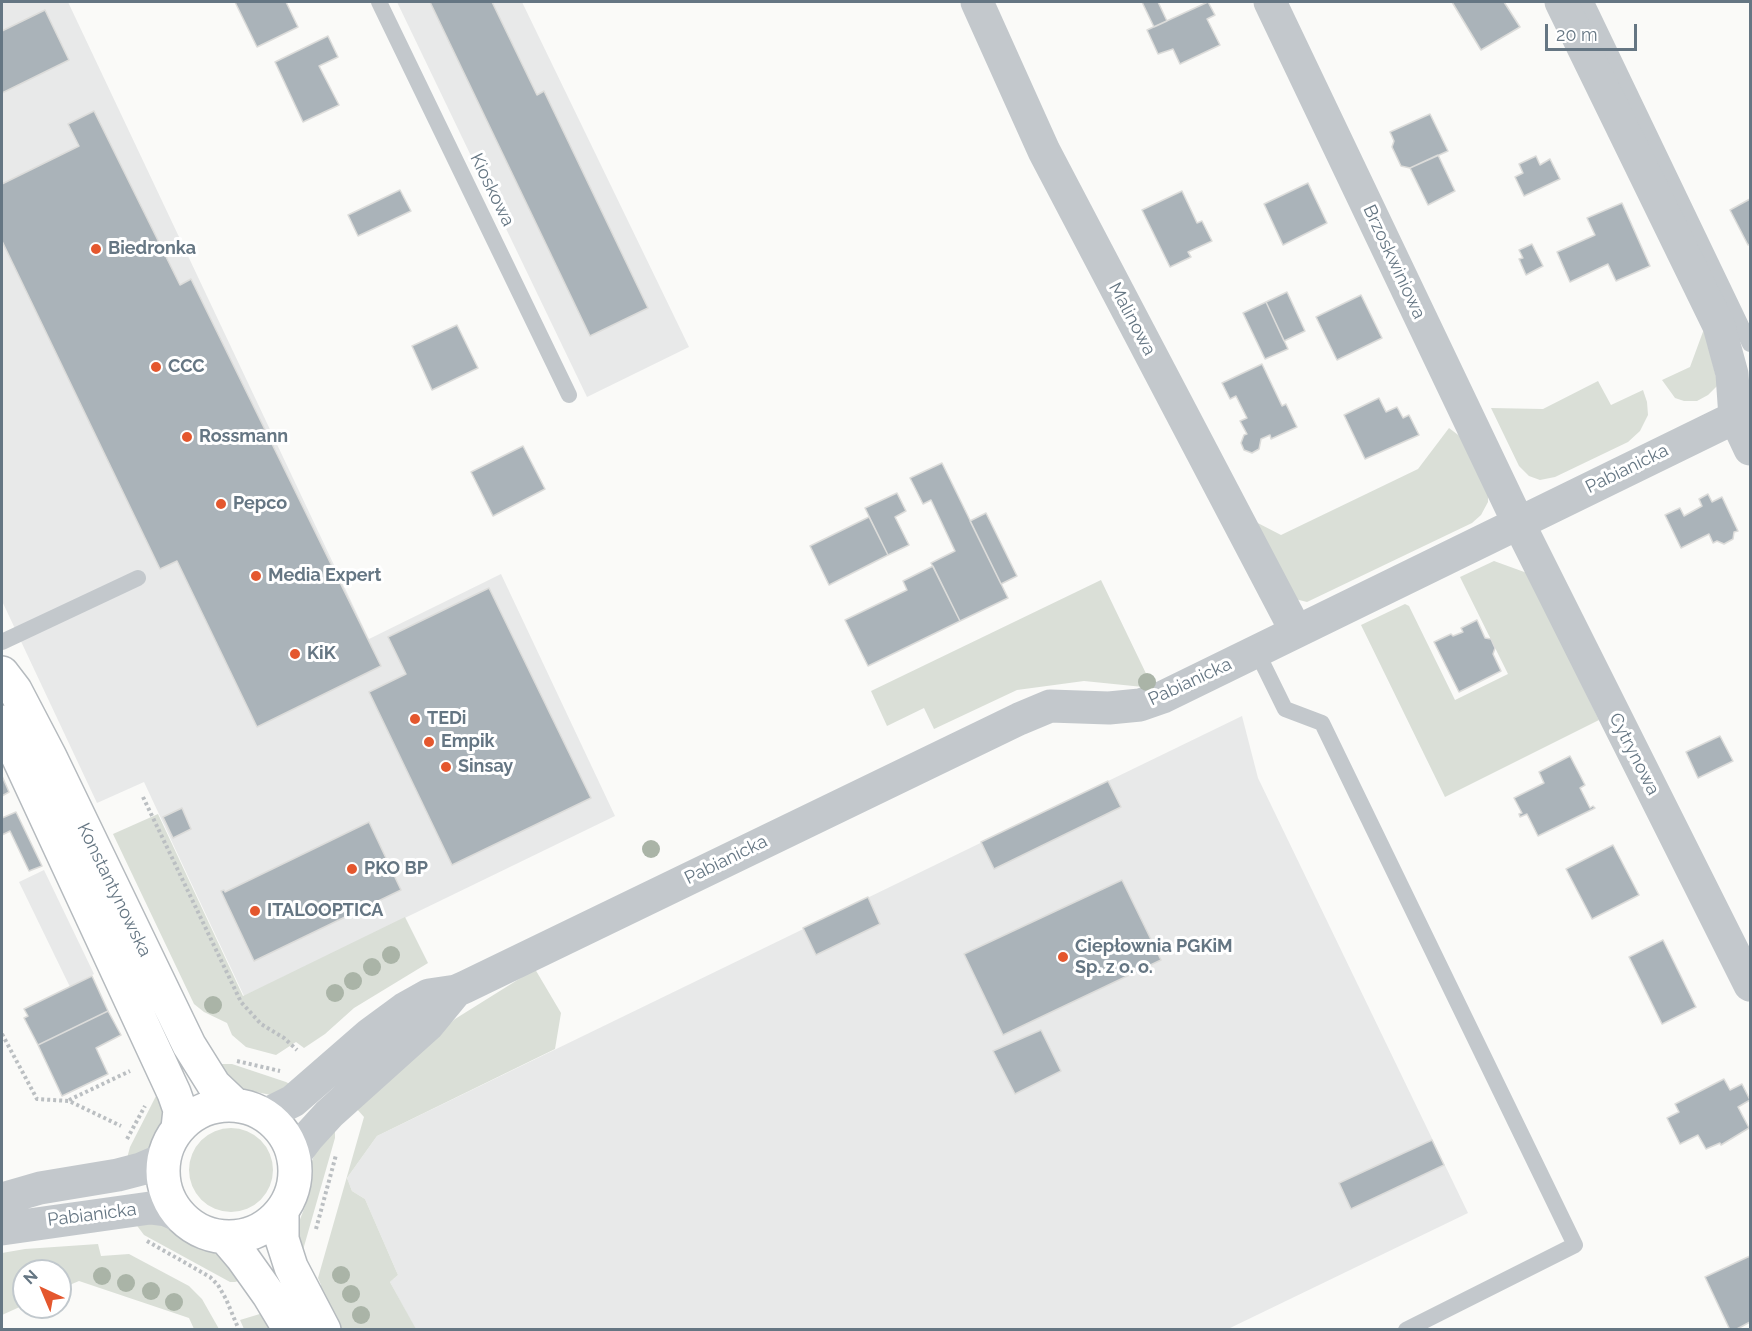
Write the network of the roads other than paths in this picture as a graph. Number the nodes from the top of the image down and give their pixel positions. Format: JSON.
{"nodes":[{"id":1,"x":379,"y":2,"type":"edge"},
{"id":2,"x":977,"y":2,"type":"edge"},
{"id":3,"x":1270,"y":2,"type":"edge"},
{"id":4,"x":1561,"y":2,"type":"edge"},
{"id":5,"x":1586,"y":2,"type":"edge"},
{"id":6,"x":1750,"y":344,"type":"edge"},
{"id":7,"x":569,"y":395,"type":"dead end"},
{"id":8,"x":1743,"y":413,"type":"edge"},
{"id":9,"x":1750,"y":449,"type":"edge"},
{"id":10,"x":1518,"y":522,"type":"junction"},
{"id":11,"x":138,"y":578,"type":"dead end"},
{"id":12,"x":1296,"y":631,"type":"junction"},
{"id":13,"x":2,"y":642,"type":"edge"},
{"id":14,"x":1257,"y":650,"type":"junction"},
{"id":15,"x":2,"y":674,"type":"edge"},
{"id":16,"x":2,"y":722,"type":"edge"},
{"id":17,"x":1750,"y":985,"type":"edge"},
{"id":18,"x":456,"y":991,"type":"junction"},
{"id":19,"x":232,"y":1103,"type":"junction"},
{"id":20,"x":265,"y":1116,"type":"junction"},
{"id":21,"x":178,"y":1128,"type":"junction"},
{"id":22,"x":293,"y":1157,"type":"junction"},
{"id":23,"x":162,"y":1160,"type":"junction"},
{"id":24,"x":2,"y":1199,"type":"edge"},
{"id":25,"x":282,"y":1213,"type":"junction"},
{"id":26,"x":182,"y":1217,"type":"junction"},
{"id":27,"x":2,"y":1229,"type":"edge"},
{"id":28,"x":225,"y":1237,"type":"junction"},
{"id":29,"x":290,"y":1329,"type":"edge"},
{"id":30,"x":324,"y":1329,"type":"edge"},
{"id":31,"x":1406,"y":1329,"type":"edge"}],
"edges":[{"from":1,"to":7,"type":"lane","name":"Kioskowa"},
{"from":2,"to":12,"type":"street","name":"Malinowa"},
{"from":3,"to":10,"type":"street","name":"Brzoskwiniowa"},
{"from":4,"to":8,"type":"street"},
{"from":5,"to":6,"type":"lane"},
{"from":8,"to":9,"type":"street"},
{"from":8,"to":10,"type":"street","name":"Pabianicka"},
{"from":10,"to":12,"type":"street","name":"Pabianicka"},
{"from":10,"to":17,"type":"street","name":"Cytrynowa"},
{"from":11,"to":13,"type":"lane"},
{"from":12,"to":14,"type":"street","name":"Pabianicka"},
{"from":14,"to":18,"type":"street","name":"Pabianicka"},
{"from":14,"to":31,"type":"lane"},
{"from":15,"to":19,"type":"main road","name":"Konstantynowska"},
{"from":16,"to":21,"type":"main road","name":"Konstantynowska"},
{"from":18,"to":20,"type":"street","name":"Pabianicka"},
{"from":18,"to":22,"type":"street","name":"Pabianicka"},
{"from":19,"to":20,"type":"main road"},
{"from":19,"to":21,"type":"main road"},
{"from":20,"to":22,"type":"main road"},
{"from":21,"to":23,"type":"main road"},
{"from":22,"to":25,"type":"main road"},
{"from":23,"to":24,"type":"street","name":"Pabianicka"},
{"from":23,"to":26,"type":"main road"},
{"from":25,"to":28,"type":"main road"},
{"from":25,"to":30,"type":"main road"},
{"from":26,"to":27,"type":"street","name":"Pabianicka"},
{"from":26,"to":28,"type":"main road"},
{"from":28,"to":29,"type":"main road"}]}
